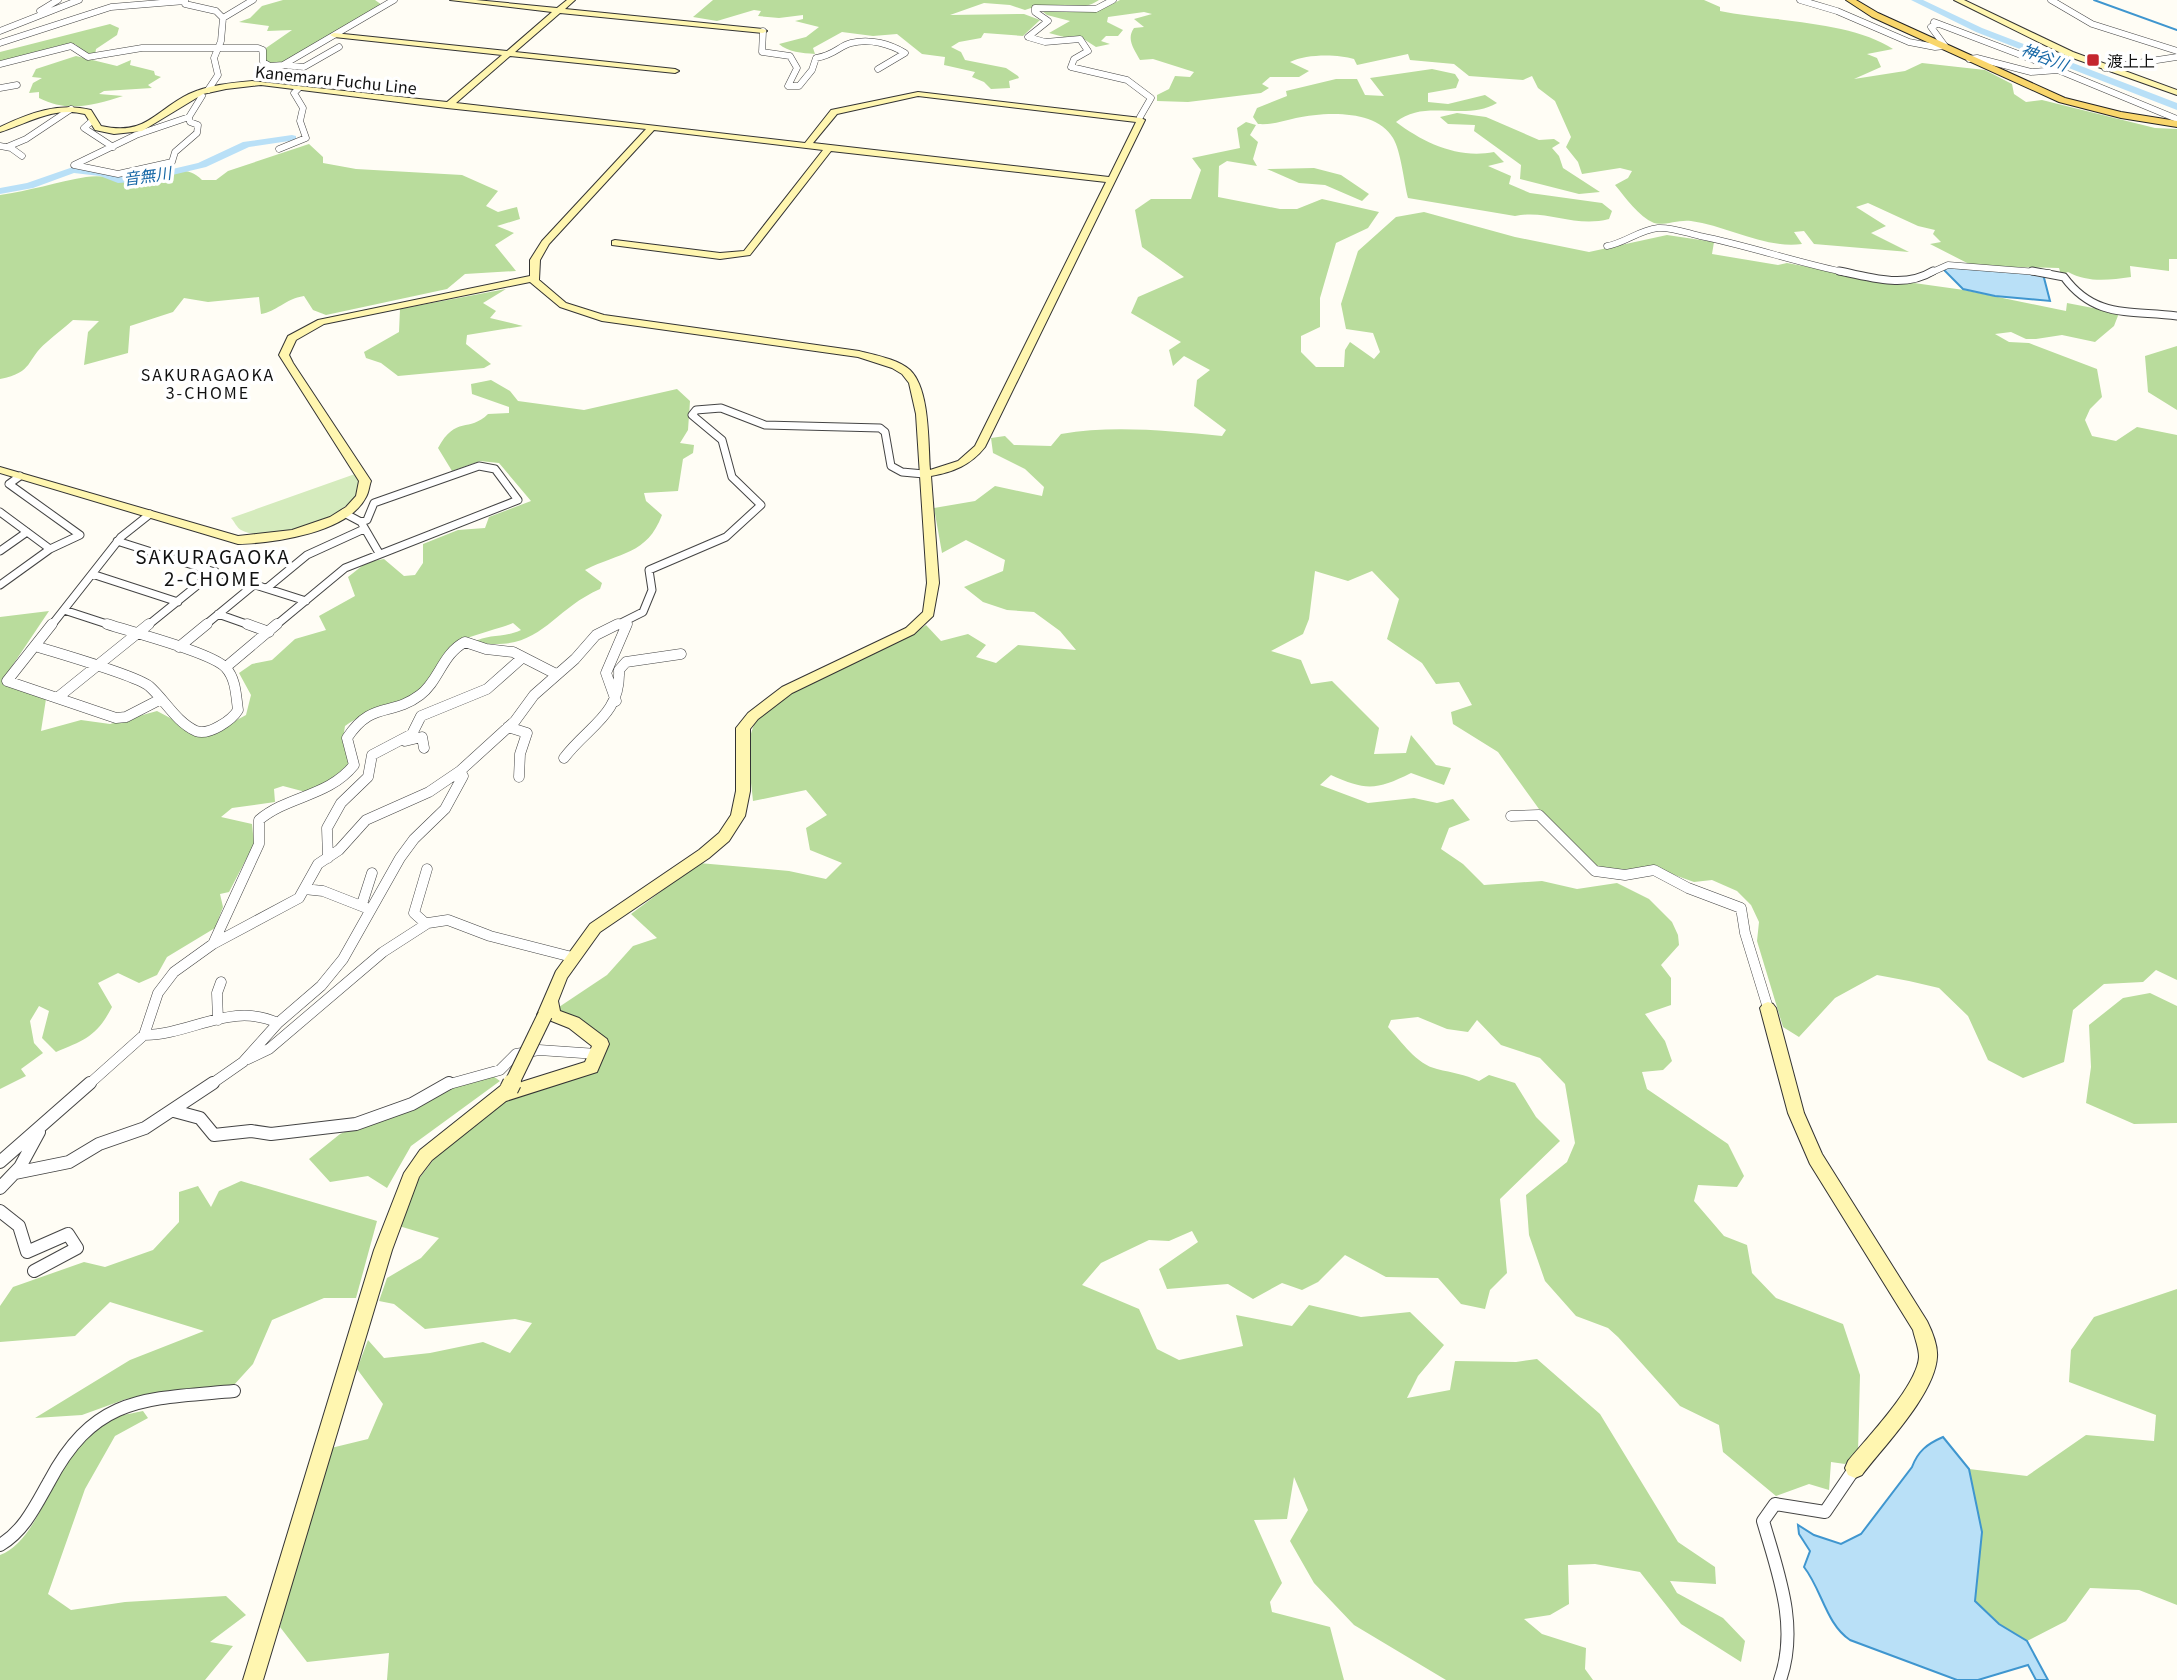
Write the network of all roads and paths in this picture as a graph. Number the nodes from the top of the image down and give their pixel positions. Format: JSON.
{"nodes":[{"id":1,"x":58,"y":0,"type":"edge"},
{"id":2,"x":79,"y":0,"type":"edge"},
{"id":3,"x":185,"y":0,"type":"edge"},
{"id":4,"x":253,"y":0,"type":"edge"},
{"id":5,"x":394,"y":0,"type":"edge"},
{"id":6,"x":454,"y":0,"type":"edge"},
{"id":7,"x":571,"y":0,"type":"edge"},
{"id":8,"x":1112,"y":0,"type":"edge"},
{"id":9,"x":1800,"y":0,"type":"edge"},
{"id":10,"x":1850,"y":0,"type":"edge"},
{"id":11,"x":1958,"y":0,"type":"edge"},
{"id":12,"x":2051,"y":0,"type":"edge"},
{"id":13,"x":558,"y":11,"type":"junction"},
{"id":14,"x":223,"y":18,"type":"junction"},
{"id":15,"x":0,"y":29,"type":"edge"},
{"id":16,"x":763,"y":31,"type":"joint"},
{"id":17,"x":334,"y":35,"type":"junction"},
{"id":18,"x":0,"y":43,"type":"edge"},
{"id":19,"x":215,"y":47,"type":"junction"},
{"id":20,"x":339,"y":47,"type":"dead end"},
{"id":21,"x":1944,"y":48,"type":"junction"},
{"id":22,"x":2177,"y":51,"type":"edge"},
{"id":23,"x":508,"y":54,"type":"junction"},
{"id":24,"x":2177,"y":57,"type":"edge"},
{"id":25,"x":1969,"y":60,"type":"junction"},
{"id":26,"x":0,"y":64,"type":"edge"},
{"id":27,"x":283,"y":65,"type":"junction"},
{"id":28,"x":2105,"y":68,"type":"junction"},
{"id":29,"x":878,"y":69,"type":"dead end"},
{"id":30,"x":2058,"y":70,"type":"junction"},
{"id":31,"x":675,"y":71,"type":"dead end"},
{"id":32,"x":17,"y":85,"type":"dead end"},
{"id":33,"x":0,"y":88,"type":"edge"},
{"id":34,"x":298,"y":89,"type":"junction"},
{"id":35,"x":208,"y":90,"type":"junction"},
{"id":36,"x":2177,"y":93,"type":"edge"},
{"id":37,"x":198,"y":94,"type":"junction"},
{"id":38,"x":447,"y":106,"type":"junction"},
{"id":39,"x":72,"y":108,"type":"junction"},
{"id":40,"x":189,"y":117,"type":"junction"},
{"id":41,"x":1139,"y":117,"type":"junction"},
{"id":42,"x":93,"y":120,"type":"junction"},
{"id":43,"x":2177,"y":122,"type":"edge"},
{"id":44,"x":651,"y":129,"type":"junction"},
{"id":45,"x":0,"y":130,"type":"edge"},
{"id":46,"x":807,"y":145,"type":"junction"},
{"id":47,"x":4,"y":146,"type":"edge"},
{"id":48,"x":113,"y":147,"type":"junction"},
{"id":49,"x":829,"y":148,"type":"junction"},
{"id":50,"x":279,"y":149,"type":"dead end"},
{"id":51,"x":22,"y":156,"type":"dead end"},
{"id":52,"x":1111,"y":180,"type":"junction"},
{"id":53,"x":615,"y":243,"type":"dead end"},
{"id":54,"x":1607,"y":246,"type":"dead end"},
{"id":55,"x":533,"y":278,"type":"junction"},
{"id":56,"x":2177,"y":316,"type":"edge"},
{"id":57,"x":0,"y":470,"type":"edge"},
{"id":58,"x":925,"y":474,"type":"junction"},
{"id":59,"x":20,"y":476,"type":"junction"},
{"id":60,"x":0,"y":512,"type":"edge"},
{"id":61,"x":344,"y":513,"type":"junction"},
{"id":62,"x":150,"y":514,"type":"junction"},
{"id":63,"x":362,"y":525,"type":"junction"},
{"id":64,"x":27,"y":532,"type":"junction"},
{"id":65,"x":117,"y":541,"type":"junction"},
{"id":66,"x":50,"y":549,"type":"junction"},
{"id":67,"x":0,"y":551,"type":"edge"},
{"id":68,"x":379,"y":553,"type":"junction"},
{"id":69,"x":215,"y":571,"type":"junction"},
{"id":70,"x":92,"y":574,"type":"junction"},
{"id":71,"x":255,"y":584,"type":"junction"},
{"id":72,"x":0,"y":586,"type":"edge"},
{"id":73,"x":267,"y":588,"type":"junction"},
{"id":74,"x":306,"y":601,"type":"junction"},
{"id":75,"x":178,"y":602,"type":"junction"},
{"id":76,"x":64,"y":610,"type":"junction"},
{"id":77,"x":218,"y":614,"type":"junction"},
{"id":78,"x":628,"y":621,"type":"junction"},
{"id":79,"x":269,"y":632,"type":"junction"},
{"id":80,"x":139,"y":634,"type":"junction"},
{"id":81,"x":35,"y":646,"type":"junction"},
{"id":82,"x":179,"y":647,"type":"junction"},
{"id":83,"x":681,"y":654,"type":"dead end"},
{"id":84,"x":523,"y":658,"type":"junction"},
{"id":85,"x":97,"y":667,"type":"junction"},
{"id":86,"x":226,"y":667,"type":"junction"},
{"id":87,"x":556,"y":674,"type":"junction"},
{"id":88,"x":57,"y":698,"type":"junction"},
{"id":89,"x":161,"y":699,"type":"junction"},
{"id":90,"x":616,"y":701,"type":"junction"},
{"id":91,"x":508,"y":727,"type":"junction"},
{"id":92,"x":400,"y":741,"type":"junction"},
{"id":93,"x":424,"y":748,"type":"dead end"},
{"id":94,"x":564,"y":758,"type":"dead end"},
{"id":95,"x":460,"y":771,"type":"junction"},
{"id":96,"x":519,"y":777,"type":"dead end"},
{"id":97,"x":1511,"y":816,"type":"dead end"},
{"id":98,"x":328,"y":858,"type":"junction"},
{"id":99,"x":427,"y":869,"type":"dead end"},
{"id":100,"x":372,"y":873,"type":"dead end"},
{"id":101,"x":304,"y":889,"type":"junction"},
{"id":102,"x":366,"y":906,"type":"junction"},
{"id":103,"x":424,"y":922,"type":"junction"},
{"id":104,"x":213,"y":944,"type":"junction"},
{"id":105,"x":572,"y":957,"type":"junction"},
{"id":106,"x":221,"y":982,"type":"dead end"},
{"id":107,"x":548,"y":1007,"type":"junction"},
{"id":108,"x":1768,"y":1008,"type":"joint"},
{"id":109,"x":218,"y":1020,"type":"junction"},
{"id":110,"x":278,"y":1023,"type":"junction"},
{"id":111,"x":144,"y":1035,"type":"junction"},
{"id":112,"x":597,"y":1054,"type":"junction"},
{"id":113,"x":243,"y":1062,"type":"junction"},
{"id":114,"x":506,"y":1092,"type":"junction"},
{"id":115,"x":174,"y":1111,"type":"junction"},
{"id":116,"x":43,"y":1126,"type":"junction"},
{"id":117,"x":0,"y":1162,"type":"edge"},
{"id":118,"x":15,"y":1173,"type":"junction"},
{"id":119,"x":0,"y":1188,"type":"edge"},
{"id":120,"x":0,"y":1211,"type":"edge"},
{"id":121,"x":34,"y":1271,"type":"dead end"},
{"id":122,"x":234,"y":1391,"type":"dead end"},
{"id":123,"x":1855,"y":1468,"type":"joint"},
{"id":124,"x":0,"y":1545,"type":"edge"},
{"id":125,"x":253,"y":1680,"type":"edge"},
{"id":126,"x":1780,"y":1680,"type":"edge"}],
"edges":[{"from":1,"to":15,"type":"street"},
{"from":2,"to":15,"type":"street"},
{"from":3,"to":14,"type":"street"},
{"from":3,"to":18,"type":"street"},
{"from":4,"to":14,"type":"street"},
{"from":5,"to":17,"type":"street"},
{"from":6,"to":13,"type":"street"},
{"from":7,"to":13,"type":"street"},
{"from":8,"to":41,"type":"street"},
{"from":9,"to":21,"type":"street"},
{"from":10,"to":21,"type":"main road"},
{"from":11,"to":28,"type":"street"},
{"from":12,"to":22,"type":"street"},
{"from":13,"to":16,"type":"street"},
{"from":13,"to":23,"type":"street"},
{"from":14,"to":19,"type":"street"},
{"from":16,"to":29,"type":"street"},
{"from":17,"to":23,"type":"street"},
{"from":17,"to":27,"type":"street"},
{"from":19,"to":26,"type":"street"},
{"from":19,"to":27,"type":"street"},
{"from":19,"to":35,"type":"street"},
{"from":20,"to":27,"type":"street"},
{"from":21,"to":25,"type":"main road"},
{"from":21,"to":30,"type":"street"},
{"from":23,"to":31,"type":"street"},
{"from":23,"to":38,"type":"street"},
{"from":24,"to":28,"type":"street"},
{"from":25,"to":30,"type":"street"},
{"from":25,"to":43,"type":"main road"},
{"from":28,"to":36,"type":"street"},
{"from":30,"to":43,"type":"street"},
{"from":32,"to":33,"type":"street"},
{"from":34,"to":35,"type":"street","name":"Kanemaru Fuchu Line"},
{"from":34,"to":38,"type":"street","name":"Kanemaru Fuchu Line"},
{"from":34,"to":50,"type":"street"},
{"from":35,"to":37,"type":"street","name":"Kanemaru Fuchu Line"},
{"from":37,"to":40,"type":"street"},
{"from":37,"to":42,"type":"street","name":"Kanemaru Fuchu Line"},
{"from":38,"to":44,"type":"street","name":"Kanemaru Fuchu Line"},
{"from":39,"to":42,"type":"street","name":"Kanemaru Fuchu Line"},
{"from":39,"to":45,"type":"street"},
{"from":39,"to":47,"type":"street"},
{"from":40,"to":48,"type":"street"},
{"from":40,"to":48,"type":"street"},
{"from":41,"to":46,"type":"street"},
{"from":41,"to":52,"type":"street"},
{"from":42,"to":48,"type":"street"},
{"from":44,"to":46,"type":"street","name":"Kanemaru Fuchu Line"},
{"from":44,"to":55,"type":"street"},
{"from":46,"to":49,"type":"street","name":"Kanemaru Fuchu Line"},
{"from":47,"to":51,"type":"street"},
{"from":49,"to":52,"type":"street","name":"Kanemaru Fuchu Line"},
{"from":49,"to":53,"type":"street"},
{"from":52,"to":58,"type":"street"},
{"from":54,"to":56,"type":"street"},
{"from":55,"to":58,"type":"street"},
{"from":55,"to":61,"type":"street"},
{"from":57,"to":59,"type":"street"},
{"from":58,"to":78,"type":"street"},
{"from":58,"to":105,"type":"street"},
{"from":59,"to":62,"type":"street"},
{"from":59,"to":66,"type":"street"},
{"from":60,"to":64,"type":"street"},
{"from":61,"to":62,"type":"street"},
{"from":61,"to":63,"type":"street"},
{"from":62,"to":65,"type":"street"},
{"from":63,"to":68,"type":"street"},
{"from":63,"to":68,"type":"street"},
{"from":63,"to":73,"type":"street"},
{"from":64,"to":66,"type":"street"},
{"from":64,"to":67,"type":"street"},
{"from":65,"to":69,"type":"street"},
{"from":65,"to":70,"type":"street"},
{"from":66,"to":72,"type":"street"},
{"from":68,"to":74,"type":"street"},
{"from":69,"to":71,"type":"street"},
{"from":69,"to":75,"type":"street"},
{"from":70,"to":75,"type":"street"},
{"from":70,"to":76,"type":"street"},
{"from":71,"to":73,"type":"street"},
{"from":71,"to":77,"type":"street"},
{"from":73,"to":74,"type":"street"},
{"from":74,"to":79,"type":"street"},
{"from":75,"to":80,"type":"street"},
{"from":76,"to":80,"type":"street"},
{"from":76,"to":81,"type":"street"},
{"from":77,"to":79,"type":"street"},
{"from":77,"to":82,"type":"street"},
{"from":78,"to":87,"type":"street"},
{"from":78,"to":90,"type":"street"},
{"from":79,"to":86,"type":"street"},
{"from":80,"to":82,"type":"street"},
{"from":80,"to":85,"type":"street"},
{"from":81,"to":85,"type":"street"},
{"from":81,"to":88,"type":"street"},
{"from":82,"to":86,"type":"street"},
{"from":83,"to":90,"type":"street"},
{"from":84,"to":87,"type":"street"},
{"from":84,"to":92,"type":"street"},
{"from":84,"to":104,"type":"street"},
{"from":85,"to":88,"type":"street"},
{"from":85,"to":89,"type":"street"},
{"from":86,"to":89,"type":"street"},
{"from":87,"to":91,"type":"street"},
{"from":88,"to":89,"type":"street"},
{"from":90,"to":94,"type":"street"},
{"from":91,"to":95,"type":"street"},
{"from":91,"to":96,"type":"street"},
{"from":92,"to":93,"type":"street"},
{"from":92,"to":98,"type":"street"},
{"from":95,"to":98,"type":"street"},
{"from":95,"to":102,"type":"street"},
{"from":97,"to":108,"type":"street"},
{"from":98,"to":101,"type":"street"},
{"from":99,"to":103,"type":"street"},
{"from":100,"to":102,"type":"street"},
{"from":101,"to":102,"type":"street"},
{"from":101,"to":104,"type":"street"},
{"from":102,"to":110,"type":"street"},
{"from":103,"to":105,"type":"street"},
{"from":103,"to":113,"type":"street"},
{"from":104,"to":111,"type":"street"},
{"from":105,"to":107,"type":"street"},
{"from":106,"to":109,"type":"street"},
{"from":107,"to":112,"type":"street"},
{"from":107,"to":114,"type":"street","bridge":true},
{"from":108,"to":123,"type":"street"},
{"from":109,"to":110,"type":"street"},
{"from":109,"to":111,"type":"street"},
{"from":110,"to":113,"type":"street"},
{"from":111,"to":116,"type":"street"},
{"from":112,"to":114,"type":"street"},
{"from":112,"to":115,"type":"street"},
{"from":113,"to":115,"type":"street"},
{"from":114,"to":125,"type":"street"},
{"from":115,"to":118,"type":"street"},
{"from":116,"to":117,"type":"street"},
{"from":116,"to":118,"type":"street"},
{"from":118,"to":119,"type":"street"},
{"from":120,"to":121,"type":"street"},
{"from":122,"to":124,"type":"street"},
{"from":123,"to":126,"type":"street"}]}
